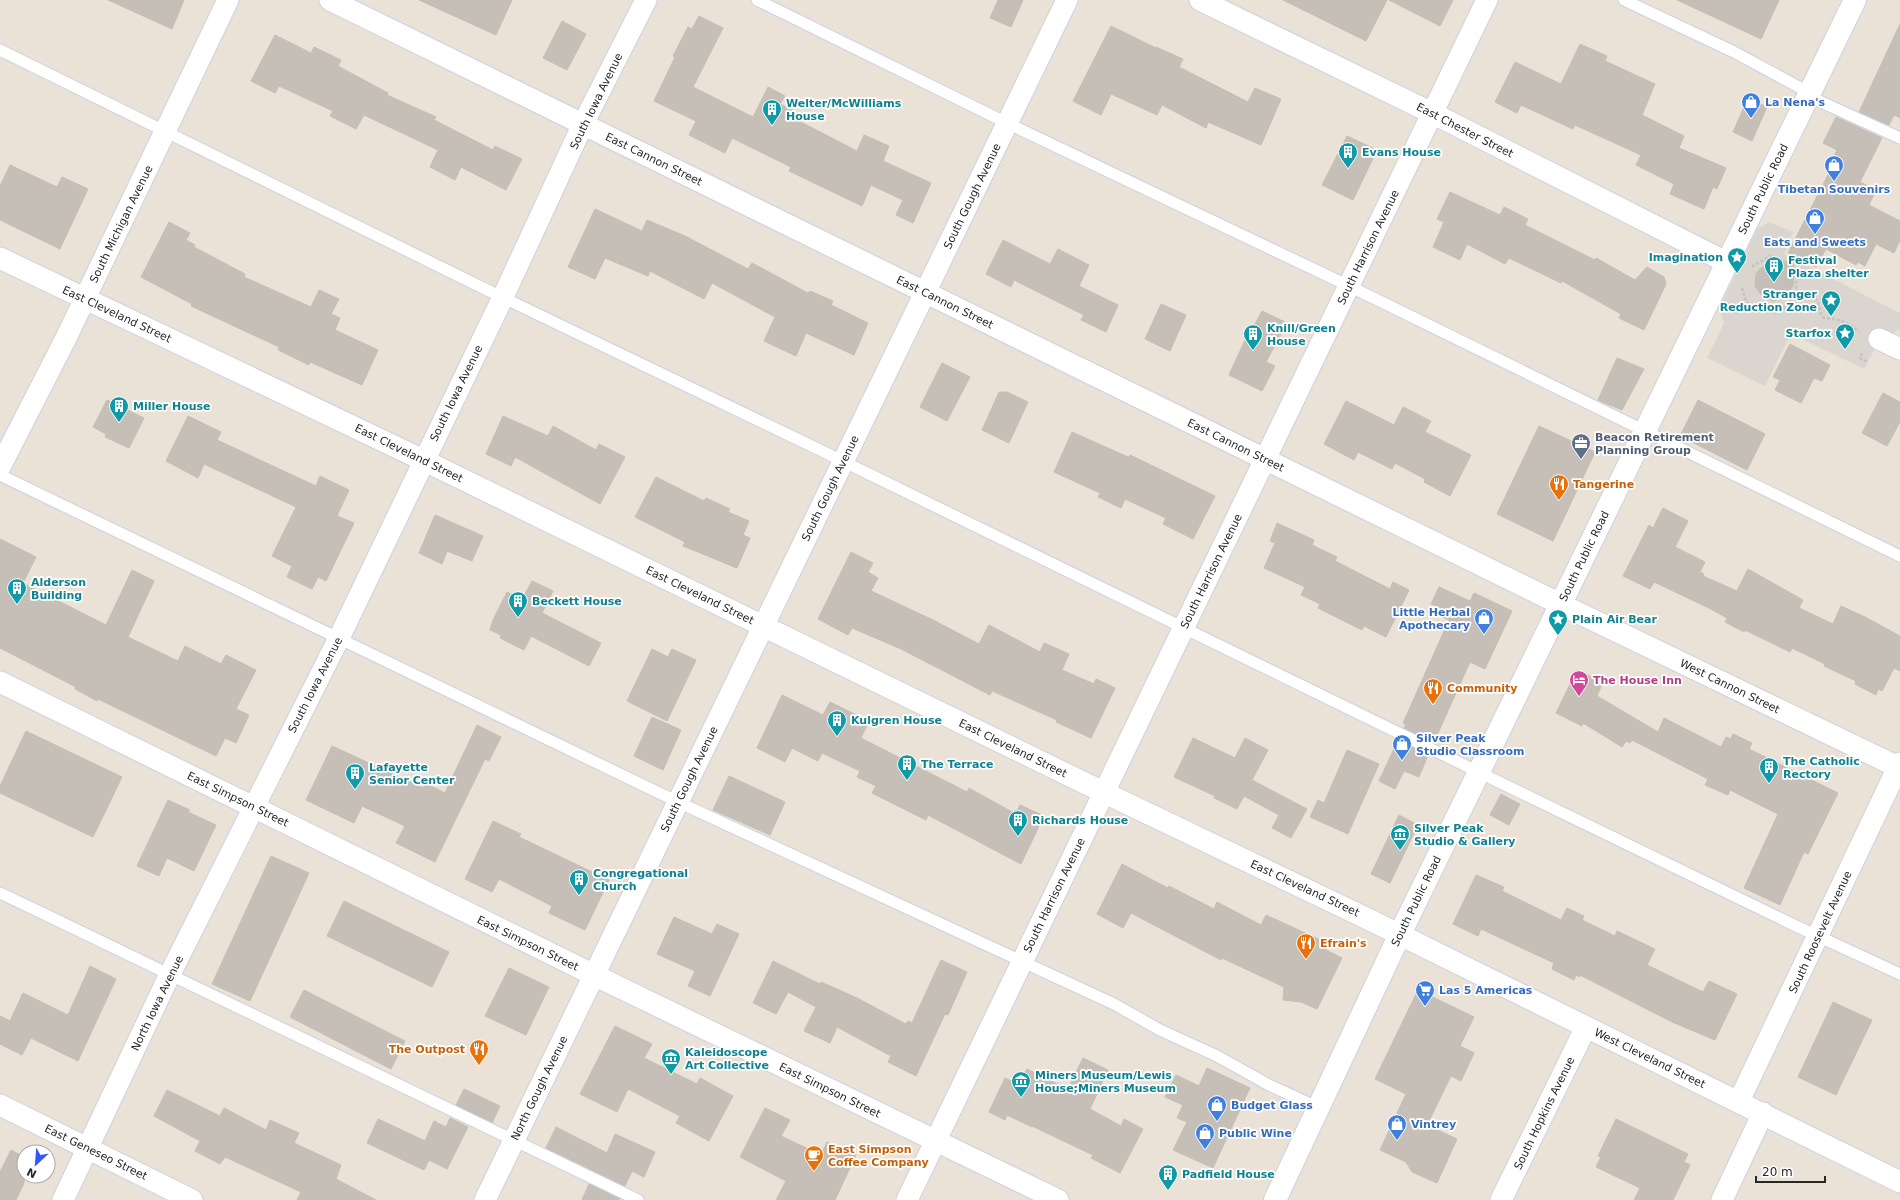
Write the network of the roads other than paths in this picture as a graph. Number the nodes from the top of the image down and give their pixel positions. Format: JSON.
{"nodes":[{"id":1,"x":228,"y":0,"type":"edge"},
{"id":2,"x":330,"y":0,"type":"edge"},
{"id":3,"x":646,"y":0,"type":"edge"},
{"id":4,"x":757,"y":0,"type":"edge"},
{"id":5,"x":1067,"y":0,"type":"edge"},
{"id":6,"x":1200,"y":0,"type":"edge"},
{"id":7,"x":1487,"y":0,"type":"edge"},
{"id":8,"x":1624,"y":0,"type":"edge"},
{"id":9,"x":1855,"y":0,"type":"edge"},
{"id":10,"x":0,"y":50,"type":"edge"},
{"id":11,"x":1809,"y":95,"type":"junction"},
{"id":12,"x":1432,"y":113,"type":"junction"},
{"id":13,"x":1007,"y":123,"type":"junction"},
{"id":14,"x":583,"y":124,"type":"junction"},
{"id":15,"x":165,"y":132,"type":"junction"},
{"id":16,"x":1900,"y":138,"type":"edge"},
{"id":17,"x":0,"y":258,"type":"edge"},
{"id":18,"x":1728,"y":263,"type":"junction"},
{"id":19,"x":1349,"y":286,"type":"junction"},
{"id":20,"x":925,"y":292,"type":"junction"},
{"id":21,"x":503,"y":297,"type":"junction"},
{"id":22,"x":85,"y":298,"type":"junction"},
{"id":23,"x":1869,"y":342,"type":"road end"},
{"id":24,"x":1900,"y":349,"type":"edge"},
{"id":25,"x":1646,"y":432,"type":"junction"},
{"id":26,"x":1266,"y":459,"type":"junction"},
{"id":27,"x":423,"y":460,"type":"junction"},
{"id":28,"x":843,"y":462,"type":"junction"},
{"id":29,"x":0,"y":468,"type":"edge"},
{"id":30,"x":0,"y":475,"type":"edge"},
{"id":31,"x":1900,"y":556,"type":"edge"},
{"id":32,"x":1560,"y":604,"type":"junction"},
{"id":33,"x":763,"y":626,"type":"junction"},
{"id":34,"x":1184,"y":627,"type":"junction"},
{"id":35,"x":339,"y":638,"type":"junction"},
{"id":36,"x":0,"y":682,"type":"edge"},
{"id":37,"x":1899,"y":766,"type":"edge"},
{"id":38,"x":1479,"y":772,"type":"junction"},
{"id":39,"x":1103,"y":792,"type":"junction"},
{"id":40,"x":678,"y":802,"type":"junction"},
{"id":41,"x":253,"y":806,"type":"junction"},
{"id":42,"x":0,"y":893,"type":"edge"},
{"id":43,"x":1400,"y":934,"type":"junction"},
{"id":44,"x":1819,"y":935,"type":"junction"},
{"id":45,"x":1022,"y":960,"type":"junction"},
{"id":46,"x":170,"y":974,"type":"junction"},
{"id":47,"x":1900,"y":974,"type":"edge"},
{"id":48,"x":594,"y":976,"type":"junction"},
{"id":49,"x":1586,"y":1027,"type":"junction"},
{"id":50,"x":1740,"y":1101,"type":"junction"},
{"id":51,"x":0,"y":1105,"type":"edge"},
{"id":52,"x":1319,"y":1108,"type":"junction"},
{"id":53,"x":1763,"y":1113,"type":"junction"},
{"id":54,"x":513,"y":1141,"type":"junction"},
{"id":55,"x":935,"y":1142,"type":"junction"},
{"id":56,"x":88,"y":1148,"type":"junction"},
{"id":57,"x":1900,"y":1182,"type":"edge"},
{"id":58,"x":63,"y":1200,"type":"edge"},
{"id":59,"x":192,"y":1200,"type":"edge"},
{"id":60,"x":485,"y":1200,"type":"edge"},
{"id":61,"x":638,"y":1200,"type":"edge"},
{"id":62,"x":907,"y":1200,"type":"edge"},
{"id":63,"x":1058,"y":1200,"type":"edge"},
{"id":64,"x":1275,"y":1200,"type":"edge"},
{"id":65,"x":1501,"y":1200,"type":"edge"},
{"id":66,"x":1722,"y":1200,"type":"edge"}],
"edges":[{"from":1,"to":15,"type":"street","name":"South Michigan Avenue"},
{"from":2,"to":14,"type":"street","name":"East Cannon Street"},
{"from":3,"to":14,"type":"street","name":"South Iowa Avenue"},
{"from":4,"to":13,"type":"lane"},
{"from":5,"to":13,"type":"street","name":"South Gough Avenue"},
{"from":6,"to":12,"type":"street","name":"East Chester Street"},
{"from":7,"to":12,"type":"street","name":"South Harrison Avenue"},
{"from":8,"to":11,"type":"lane"},
{"from":9,"to":11,"type":"street","name":"South Public Road"},
{"from":10,"to":15,"type":"lane"},
{"from":11,"to":16,"type":"lane"},
{"from":11,"to":18,"type":"street","name":"South Public Road"},
{"from":12,"to":18,"type":"street","name":"East Chester Street"},
{"from":12,"to":19,"type":"street","name":"South Harrison Avenue"},
{"from":13,"to":19,"type":"lane"},
{"from":13,"to":20,"type":"street","name":"South Gough Avenue"},
{"from":14,"to":20,"type":"street","name":"East Cannon Street"},
{"from":14,"to":21,"type":"street","name":"South Iowa Avenue"},
{"from":15,"to":21,"type":"lane"},
{"from":15,"to":22,"type":"street","name":"South Michigan Avenue"},
{"from":17,"to":22,"type":"street","name":"East Cleveland Street"},
{"from":18,"to":25,"type":"street","name":"South Public Road"},
{"from":19,"to":25,"type":"lane"},
{"from":19,"to":26,"type":"street","name":"South Harrison Avenue"},
{"from":20,"to":26,"type":"street","name":"East Cannon Street"},
{"from":20,"to":28,"type":"street","name":"South Gough Avenue"},
{"from":21,"to":27,"type":"street","name":"South Iowa Avenue"},
{"from":21,"to":28,"type":"lane"},
{"from":22,"to":27,"type":"street","name":"East Cleveland Street"},
{"from":22,"to":29,"type":"street","name":"South Michigan Avenue"},
{"from":23,"to":24,"type":"street"},
{"from":25,"to":31,"type":"lane"},
{"from":25,"to":32,"type":"street","name":"South Public Road"},
{"from":26,"to":32,"type":"street","name":"East Cannon Street"},
{"from":26,"to":34,"type":"street","name":"South Harrison Avenue"},
{"from":27,"to":33,"type":"street","name":"East Cleveland Street"},
{"from":27,"to":35,"type":"street","name":"South Iowa Avenue"},
{"from":28,"to":33,"type":"street","name":"South Gough Avenue"},
{"from":28,"to":34,"type":"lane"},
{"from":30,"to":35,"type":"lane"},
{"from":32,"to":37,"type":"street","name":"West Cannon Street"},
{"from":32,"to":38,"type":"street","name":"South Public Road"},
{"from":33,"to":39,"type":"street","name":"East Cleveland Street"},
{"from":33,"to":40,"type":"street","name":"South Gough Avenue"},
{"from":34,"to":38,"type":"lane"},
{"from":34,"to":39,"type":"street","name":"South Harrison Avenue"},
{"from":35,"to":40,"type":"lane"},
{"from":35,"to":41,"type":"street","name":"South Iowa Avenue"},
{"from":36,"to":41,"type":"street","name":"East Simpson Street"},
{"from":37,"to":44,"type":"street","name":"South Roosevelt Avenue"},
{"from":38,"to":43,"type":"street","name":"South Public Road"},
{"from":38,"to":44,"type":"lane"},
{"from":39,"to":43,"type":"street","name":"East Cleveland Street"},
{"from":39,"to":45,"type":"street","name":"South Harrison Avenue"},
{"from":40,"to":45,"type":"lane"},
{"from":40,"to":48,"type":"street","name":"South Gough Avenue"},
{"from":41,"to":46,"type":"street","name":"North Iowa Avenue"},
{"from":41,"to":48,"type":"street","name":"East Simpson Street"},
{"from":42,"to":46,"type":"lane"},
{"from":43,"to":49,"type":"street","name":"West Cleveland Street"},
{"from":43,"to":52,"type":"street","name":"South Public Road"},
{"from":44,"to":47,"type":"lane"},
{"from":44,"to":50,"type":"street","name":"South Roosevelt Avenue"},
{"from":45,"to":52,"type":"lane"},
{"from":45,"to":55,"type":"street","name":"South Harrison Avenue"},
{"from":46,"to":54,"type":"lane"},
{"from":46,"to":56,"type":"street","name":"North Iowa Avenue"},
{"from":48,"to":54,"type":"street","name":"North Gough Avenue"},
{"from":48,"to":55,"type":"street","name":"East Simpson Street"},
{"from":49,"to":50,"type":"street","name":"West Cleveland Street"},
{"from":49,"to":65,"type":"street","name":"South Hopkins Avenue"},
{"from":50,"to":53,"type":"street","name":"West Cleveland Street"},
{"from":51,"to":56,"type":"street","name":"East Geneseo Street"},
{"from":52,"to":64,"type":"street","name":"South Public Road"},
{"from":53,"to":57,"type":"street","name":"West Cleveland Street"},
{"from":53,"to":66,"type":"street"},
{"from":54,"to":60,"type":"street","name":"North Gough Avenue"},
{"from":54,"to":61,"type":"lane"},
{"from":55,"to":62,"type":"street","name":"South Harrison Avenue"},
{"from":55,"to":63,"type":"street","name":"East Simpson Street"},
{"from":56,"to":58,"type":"street","name":"North Iowa Avenue"},
{"from":56,"to":59,"type":"street","name":"East Geneseo Street"}]}
